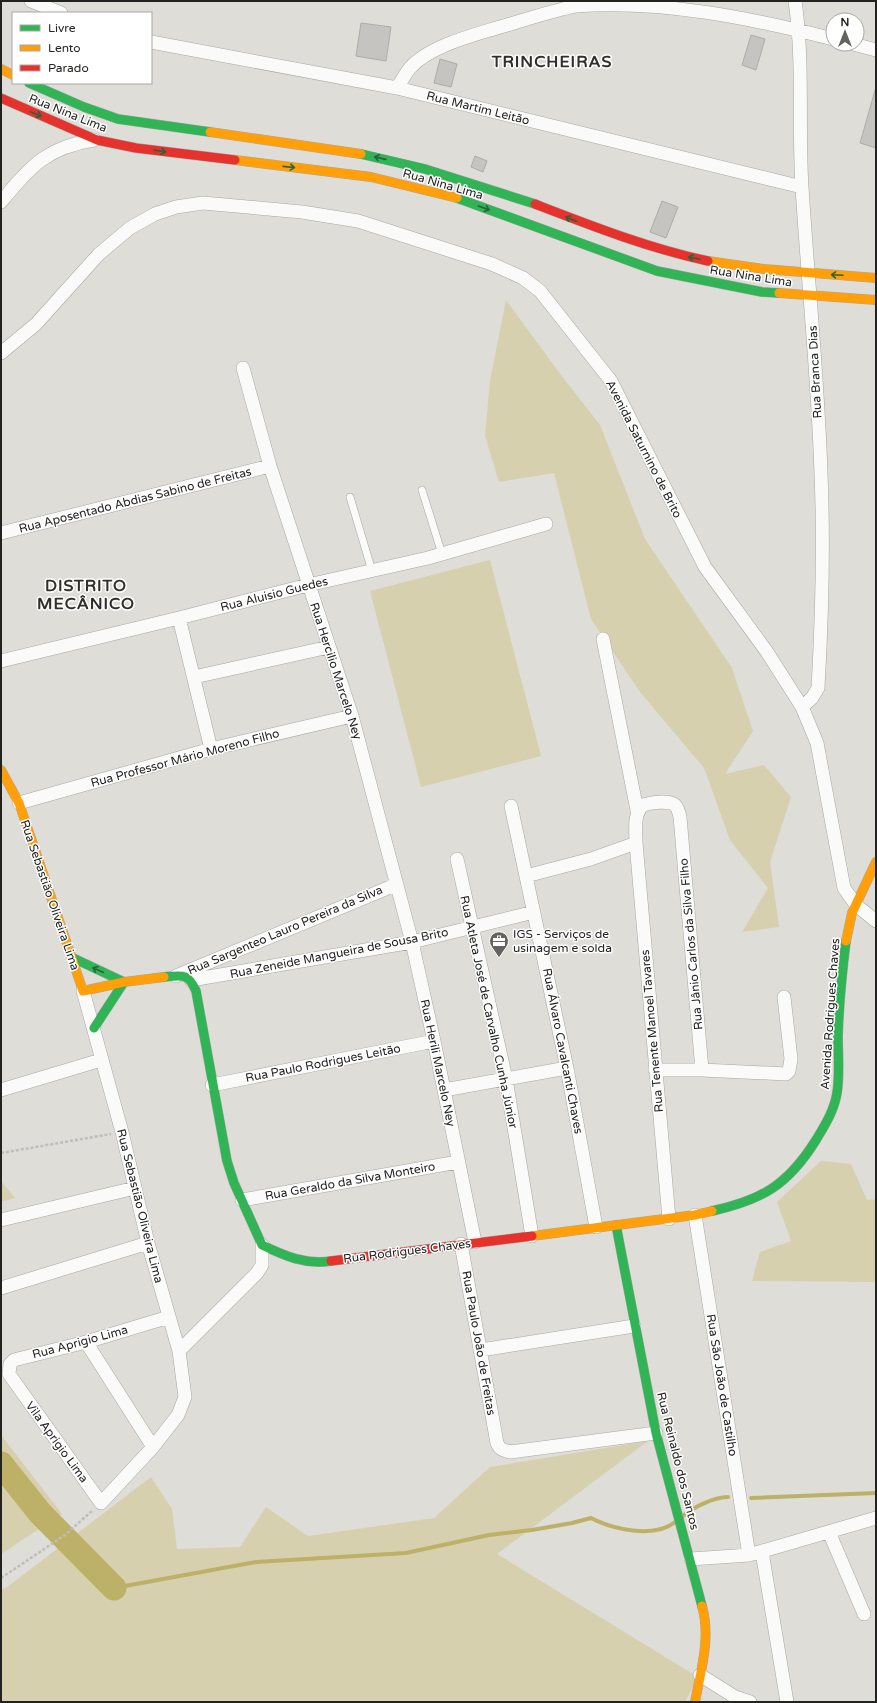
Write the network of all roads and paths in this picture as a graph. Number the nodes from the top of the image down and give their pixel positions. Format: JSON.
{"nodes":[{"id":1,"x":31,"y":1,"type":"edge"},
{"id":2,"x":795,"y":1,"type":"edge"},
{"id":3,"x":577,"y":4,"type":"edge"},
{"id":4,"x":58,"y":12,"type":"edge"},
{"id":5,"x":799,"y":30,"type":"junction"},
{"id":6,"x":825,"y":37,"type":"edge"},
{"id":7,"x":152,"y":42,"type":"edge"},
{"id":8,"x":865,"y":47,"type":"edge"},
{"id":9,"x":876,"y":50,"type":"edge"},
{"id":10,"x":1,"y":69,"type":"edge"},
{"id":11,"x":12,"y":74,"type":"edge"},
{"id":12,"x":31,"y":84,"type":"edge"},
{"id":13,"x":397,"y":88,"type":"junction"},
{"id":14,"x":1,"y":98,"type":"edge"},
{"id":15,"x":97,"y":140,"type":"junction"},
{"id":16,"x":802,"y":187,"type":"junction"},
{"id":17,"x":1,"y":202,"type":"edge"},
{"id":18,"x":810,"y":274,"type":"junction"},
{"id":19,"x":876,"y":278,"type":"edge"},
{"id":20,"x":811,"y":297,"type":"junction"},
{"id":21,"x":876,"y":300,"type":"edge"},
{"id":22,"x":1,"y":353,"type":"edge"},
{"id":23,"x":243,"y":368,"type":"dead end"},
{"id":24,"x":270,"y":466,"type":"junction"},
{"id":25,"x":422,"y":490,"type":"dead end"},
{"id":26,"x":350,"y":497,"type":"dead end"},
{"id":27,"x":546,"y":524,"type":"dead end"},
{"id":28,"x":1,"y":533,"type":"edge"},
{"id":29,"x":442,"y":554,"type":"junction"},
{"id":30,"x":372,"y":571,"type":"junction"},
{"id":31,"x":308,"y":585,"type":"junction"},
{"id":32,"x":179,"y":618,"type":"junction"},
{"id":33,"x":603,"y":639,"type":"dead end"},
{"id":34,"x":329,"y":647,"type":"junction"},
{"id":35,"x":1,"y":660,"type":"edge"},
{"id":36,"x":194,"y":677,"type":"junction"},
{"id":37,"x":802,"y":707,"type":"junction"},
{"id":38,"x":352,"y":716,"type":"junction"},
{"id":39,"x":212,"y":749,"type":"junction"},
{"id":40,"x":1,"y":770,"type":"edge"},
{"id":41,"x":5,"y":784,"type":"edge"},
{"id":42,"x":19,"y":803,"type":"junction"},
{"id":43,"x":511,"y":806,"type":"dead end"},
{"id":44,"x":638,"y":810,"type":"junction"},
{"id":45,"x":636,"y":843,"type":"junction"},
{"id":46,"x":457,"y":859,"type":"dead end"},
{"id":47,"x":876,"y":862,"type":"edge"},
{"id":48,"x":526,"y":876,"type":"junction"},
{"id":49,"x":395,"y":884,"type":"junction"},
{"id":50,"x":856,"y":905,"type":"junction"},
{"id":51,"x":534,"y":912,"type":"junction"},
{"id":52,"x":876,"y":921,"type":"edge"},
{"id":53,"x":472,"y":927,"type":"junction"},
{"id":54,"x":412,"y":942,"type":"junction"},
{"id":55,"x":71,"y":957,"type":"junction"},
{"id":56,"x":176,"y":976,"type":"junction"},
{"id":57,"x":191,"y":980,"type":"junction"},
{"id":58,"x":124,"y":982,"type":"junction"},
{"id":59,"x":83,"y":991,"type":"junction"},
{"id":60,"x":784,"y":997,"type":"dead end"},
{"id":61,"x":94,"y":1028,"type":"junction"},
{"id":62,"x":434,"y":1041,"type":"junction"},
{"id":63,"x":101,"y":1060,"type":"junction"},
{"id":64,"x":567,"y":1068,"type":"junction"},
{"id":65,"x":655,"y":1070,"type":"junction"},
{"id":66,"x":702,"y":1070,"type":"junction"},
{"id":67,"x":506,"y":1079,"type":"junction"},
{"id":68,"x":212,"y":1084,"type":"junction"},
{"id":69,"x":1,"y":1090,"type":"edge"},
{"id":70,"x":444,"y":1090,"type":"junction"},
{"id":71,"x":122,"y":1132,"type":"junction"},
{"id":72,"x":1,"y":1153,"type":"edge"},
{"id":73,"x":458,"y":1162,"type":"junction"},
{"id":74,"x":135,"y":1188,"type":"junction"},
{"id":75,"x":242,"y":1200,"type":"junction"},
{"id":76,"x":695,"y":1215,"type":"junction"},
{"id":77,"x":669,"y":1219,"type":"junction"},
{"id":78,"x":1,"y":1220,"type":"edge"},
{"id":79,"x":616,"y":1225,"type":"junction"},
{"id":80,"x":596,"y":1227,"type":"junction"},
{"id":81,"x":532,"y":1236,"type":"junction"},
{"id":82,"x":475,"y":1242,"type":"junction"},
{"id":83,"x":148,"y":1243,"type":"junction"},
{"id":84,"x":461,"y":1244,"type":"junction"},
{"id":85,"x":262,"y":1245,"type":"junction"},
{"id":86,"x":1,"y":1288,"type":"edge"},
{"id":87,"x":169,"y":1317,"type":"junction"},
{"id":88,"x":634,"y":1326,"type":"junction"},
{"id":89,"x":86,"y":1342,"type":"junction"},
{"id":90,"x":481,"y":1350,"type":"junction"},
{"id":91,"x":178,"y":1351,"type":"junction"},
{"id":92,"x":14,"y":1381,"type":"joint"},
{"id":93,"x":656,"y":1433,"type":"junction"},
{"id":94,"x":153,"y":1446,"type":"junction"},
{"id":95,"x":101,"y":1503,"type":"junction"},
{"id":96,"x":876,"y":1518,"type":"edge"},
{"id":97,"x":829,"y":1532,"type":"junction"},
{"id":98,"x":762,"y":1552,"type":"junction"},
{"id":99,"x":749,"y":1555,"type":"junction"},
{"id":100,"x":691,"y":1559,"type":"junction"},
{"id":101,"x":1,"y":1578,"type":"edge"},
{"id":102,"x":864,"y":1614,"type":"dead end"},
{"id":103,"x":700,"y":1675,"type":"junction"},
{"id":104,"x":694,"y":1702,"type":"edge"},
{"id":105,"x":750,"y":1702,"type":"edge"},
{"id":106,"x":787,"y":1702,"type":"edge"}],
"edges":[{"from":1,"to":4,"type":"street"},
{"from":2,"to":5,"type":"street","name":"Rua Branca Dias"},
{"from":3,"to":5,"type":"street"},
{"from":3,"to":13,"type":"street"},
{"from":5,"to":6,"type":"street"},
{"from":5,"to":16,"type":"street","name":"Rua Branca Dias"},
{"from":7,"to":13,"type":"street","name":"Rua Martim Leitão"},
{"from":8,"to":9,"type":"street"},
{"from":10,"to":11,"type":"street"},
{"from":18,"to":12,"type":"street","name":"Rua Nina Lima","one_way":true},
{"from":13,"to":16,"type":"street","name":"Rua Martim Leitão"},
{"from":14,"to":15,"type":"street","name":"Rua Nina Lima","one_way":true},
{"from":15,"to":17,"type":"street"},
{"from":15,"to":20,"type":"street","name":"Rua Nina Lima","one_way":true},
{"from":16,"to":18,"type":"street","name":"Rua Branca Dias"},
{"from":19,"to":18,"type":"street","name":"Rua Nina Lima","one_way":true},
{"from":18,"to":20,"type":"street","name":"Rua Branca Dias"},
{"from":20,"to":21,"type":"street","name":"Rua Nina Lima"},
{"from":20,"to":37,"type":"street","name":"Rua Branca Dias"},
{"from":22,"to":37,"type":"street","name":"Avenida Saturnino de Brito"},
{"from":23,"to":24,"type":"street","name":"Rua Hercilio Marcelo Ney"},
{"from":24,"to":28,"type":"street","name":"Rua Aposentado Abdias Sabino de Freitas"},
{"from":24,"to":31,"type":"street","name":"Rua Hercilio Marcelo Ney"},
{"from":25,"to":29,"type":"lane"},
{"from":26,"to":30,"type":"lane"},
{"from":27,"to":29,"type":"street","name":"Rua Aluisio Guedes"},
{"from":29,"to":30,"type":"street","name":"Rua Aluisio Guedes"},
{"from":30,"to":31,"type":"street","name":"Rua Aluisio Guedes"},
{"from":31,"to":32,"type":"street","name":"Rua Aluisio Guedes"},
{"from":31,"to":34,"type":"street","name":"Rua Hercilio Marcelo Ney"},
{"from":32,"to":35,"type":"street","name":"Rua Aluisio Guedes"},
{"from":32,"to":36,"type":"street"},
{"from":33,"to":44,"type":"street"},
{"from":34,"to":36,"type":"street"},
{"from":34,"to":38,"type":"street","name":"Rua Hercilio Marcelo Ney"},
{"from":36,"to":39,"type":"street"},
{"from":37,"to":50,"type":"street","name":"Avenida Saturnino de Brito"},
{"from":38,"to":39,"type":"street","name":"Rua Professor Mário Moreno Filho"},
{"from":38,"to":49,"type":"street","name":"Rua Hercilio Marcelo Ney"},
{"from":39,"to":42,"type":"street","name":"Rua Professor Mário Moreno Filho"},
{"from":40,"to":41,"type":"street","name":"Rua Sebastião Oliveira Lima"},
{"from":41,"to":42,"type":"street","name":"Rua Sebastião Oliveira Lima"},
{"from":42,"to":55,"type":"street","name":"Rua Sebastião Oliveira Lima"},
{"from":43,"to":48,"type":"street","name":"Rua Álvaro Cavalcanti Chaves"},
{"from":44,"to":45,"type":"street","name":"Rua Tenente Manoel Tavares"},
{"from":44,"to":66,"type":"street","name":"Rua Jânio Carlos da Silva Filho"},
{"from":45,"to":48,"type":"street"},
{"from":45,"to":65,"type":"street","name":"Rua Tenente Manoel Tavares"},
{"from":46,"to":53,"type":"street","name":"Rua Atleta José de Carvalho Cunha Júnior"},
{"from":47,"to":50,"type":"street","name":"Avenida Rodrigues Chaves"},
{"from":48,"to":51,"type":"street","name":"Rua Álvaro Cavalcanti Chaves"},
{"from":49,"to":54,"type":"street","name":"Rua Herili Marcelo Ney"},
{"from":49,"to":56,"type":"street","name":"Rua Sargenteo Lauro Pereira da Silva"},
{"from":50,"to":52,"type":"street","name":"Avenida Saturnino de Brito"},
{"from":50,"to":76,"type":"street","name":"Avenida Rodrigues Chaves"},
{"from":51,"to":53,"type":"street","name":"Rua Zeneide Mangueira de Sousa Brito"},
{"from":51,"to":64,"type":"street","name":"Rua Álvaro Cavalcanti Chaves"},
{"from":53,"to":54,"type":"street","name":"Rua Zeneide Mangueira de Sousa Brito"},
{"from":53,"to":67,"type":"street","name":"Rua Atleta José de Carvalho Cunha Júnior"},
{"from":54,"to":57,"type":"street","name":"Rua Zeneide Mangueira de Sousa Brito"},
{"from":54,"to":62,"type":"street","name":"Rua Herili Marcelo Ney"},
{"from":58,"to":55,"type":"street","one_way":true},
{"from":55,"to":59,"type":"street","name":"Rua Sebastião Oliveira Lima"},
{"from":56,"to":57,"type":"street"},
{"from":56,"to":58,"type":"street"},
{"from":57,"to":68,"type":"street"},
{"from":58,"to":59,"type":"street"},
{"from":58,"to":61,"type":"street"},
{"from":59,"to":61,"type":"street","name":"Rua Sebastião Oliveira Lima"},
{"from":60,"to":66,"type":"street"},
{"from":61,"to":63,"type":"street","name":"Rua Sebastião Oliveira Lima"},
{"from":62,"to":68,"type":"street","name":"Rua Paulo Rodrigues Leitão"},
{"from":62,"to":70,"type":"street","name":"Rua Herili Marcelo Ney"},
{"from":63,"to":69,"type":"street"},
{"from":63,"to":71,"type":"street","name":"Rua Sebastião Oliveira Lima"},
{"from":64,"to":67,"type":"street"},
{"from":64,"to":80,"type":"street","name":"Rua Álvaro Cavalcanti Chaves"},
{"from":65,"to":66,"type":"street"},
{"from":65,"to":77,"type":"street","name":"Rua Tenente Manoel Tavares"},
{"from":67,"to":70,"type":"street"},
{"from":67,"to":81,"type":"street","name":"Rua Atleta José de Carvalho Cunha Júnior"},
{"from":68,"to":75,"type":"street"},
{"from":70,"to":73,"type":"street","name":"Rua Herili Marcelo Ney"},
{"from":71,"to":72,"type":"path"},
{"from":71,"to":74,"type":"street","name":"Rua Sebastião Oliveira Lima"},
{"from":73,"to":75,"type":"street","name":"Rua Geraldo da Silva Monteiro"},
{"from":73,"to":82,"type":"street","name":"Rua Herili Marcelo Ney"},
{"from":74,"to":78,"type":"street"},
{"from":74,"to":83,"type":"street","name":"Rua Sebastião Oliveira Lima"},
{"from":75,"to":85,"type":"street"},
{"from":76,"to":77,"type":"street","name":"Rua Rodrigues Chaves"},
{"from":76,"to":99,"type":"street","name":"Rua São João de Castilho"},
{"from":77,"to":79,"type":"street","name":"Rua Rodrigues Chaves"},
{"from":79,"to":80,"type":"street","name":"Rua Rodrigues Chaves"},
{"from":79,"to":88,"type":"street","name":"Rua Reinaldo dos Santos"},
{"from":80,"to":81,"type":"street","name":"Rua Rodrigues Chaves"},
{"from":81,"to":82,"type":"street","name":"Rua Rodrigues Chaves"},
{"from":82,"to":84,"type":"street","name":"Rua Rodrigues Chaves"},
{"from":83,"to":86,"type":"street"},
{"from":83,"to":87,"type":"street","name":"Rua Sebastião Oliveira Lima"},
{"from":84,"to":85,"type":"street","name":"Rua Rodrigues Chaves"},
{"from":84,"to":90,"type":"street","name":"Rua Paulo João de Freitas"},
{"from":85,"to":91,"type":"street"},
{"from":87,"to":89,"type":"street","name":"Rua Aprigio Lima"},
{"from":87,"to":91,"type":"street","name":"Rua Sebastião Oliveira Lima"},
{"from":88,"to":90,"type":"street"},
{"from":88,"to":93,"type":"street","name":"Rua Reinaldo dos Santos"},
{"from":89,"to":92,"type":"street","name":"Rua Aprigio Lima"},
{"from":89,"to":94,"type":"street"},
{"from":90,"to":93,"type":"street","name":"Rua Paulo João de Freitas"},
{"from":91,"to":94,"type":"street","name":"Rua Sebastião Oliveira Lima"},
{"from":92,"to":95,"type":"street","name":"Vila Aprigio Lima"},
{"from":93,"to":100,"type":"street","name":"Rua Reinaldo dos Santos"},
{"from":94,"to":95,"type":"street","name":"Rua Sebastião Oliveira Lima"},
{"from":95,"to":101,"type":"path"},
{"from":96,"to":97,"type":"street"},
{"from":97,"to":98,"type":"street"},
{"from":97,"to":102,"type":"street"},
{"from":98,"to":99,"type":"street"},
{"from":98,"to":106,"type":"street"},
{"from":99,"to":100,"type":"street"},
{"from":100,"to":103,"type":"street","name":"Rua Reinaldo dos Santos"},
{"from":103,"to":104,"type":"street","name":"Rua Reinaldo dos Santos"},
{"from":103,"to":105,"type":"street"}]}
